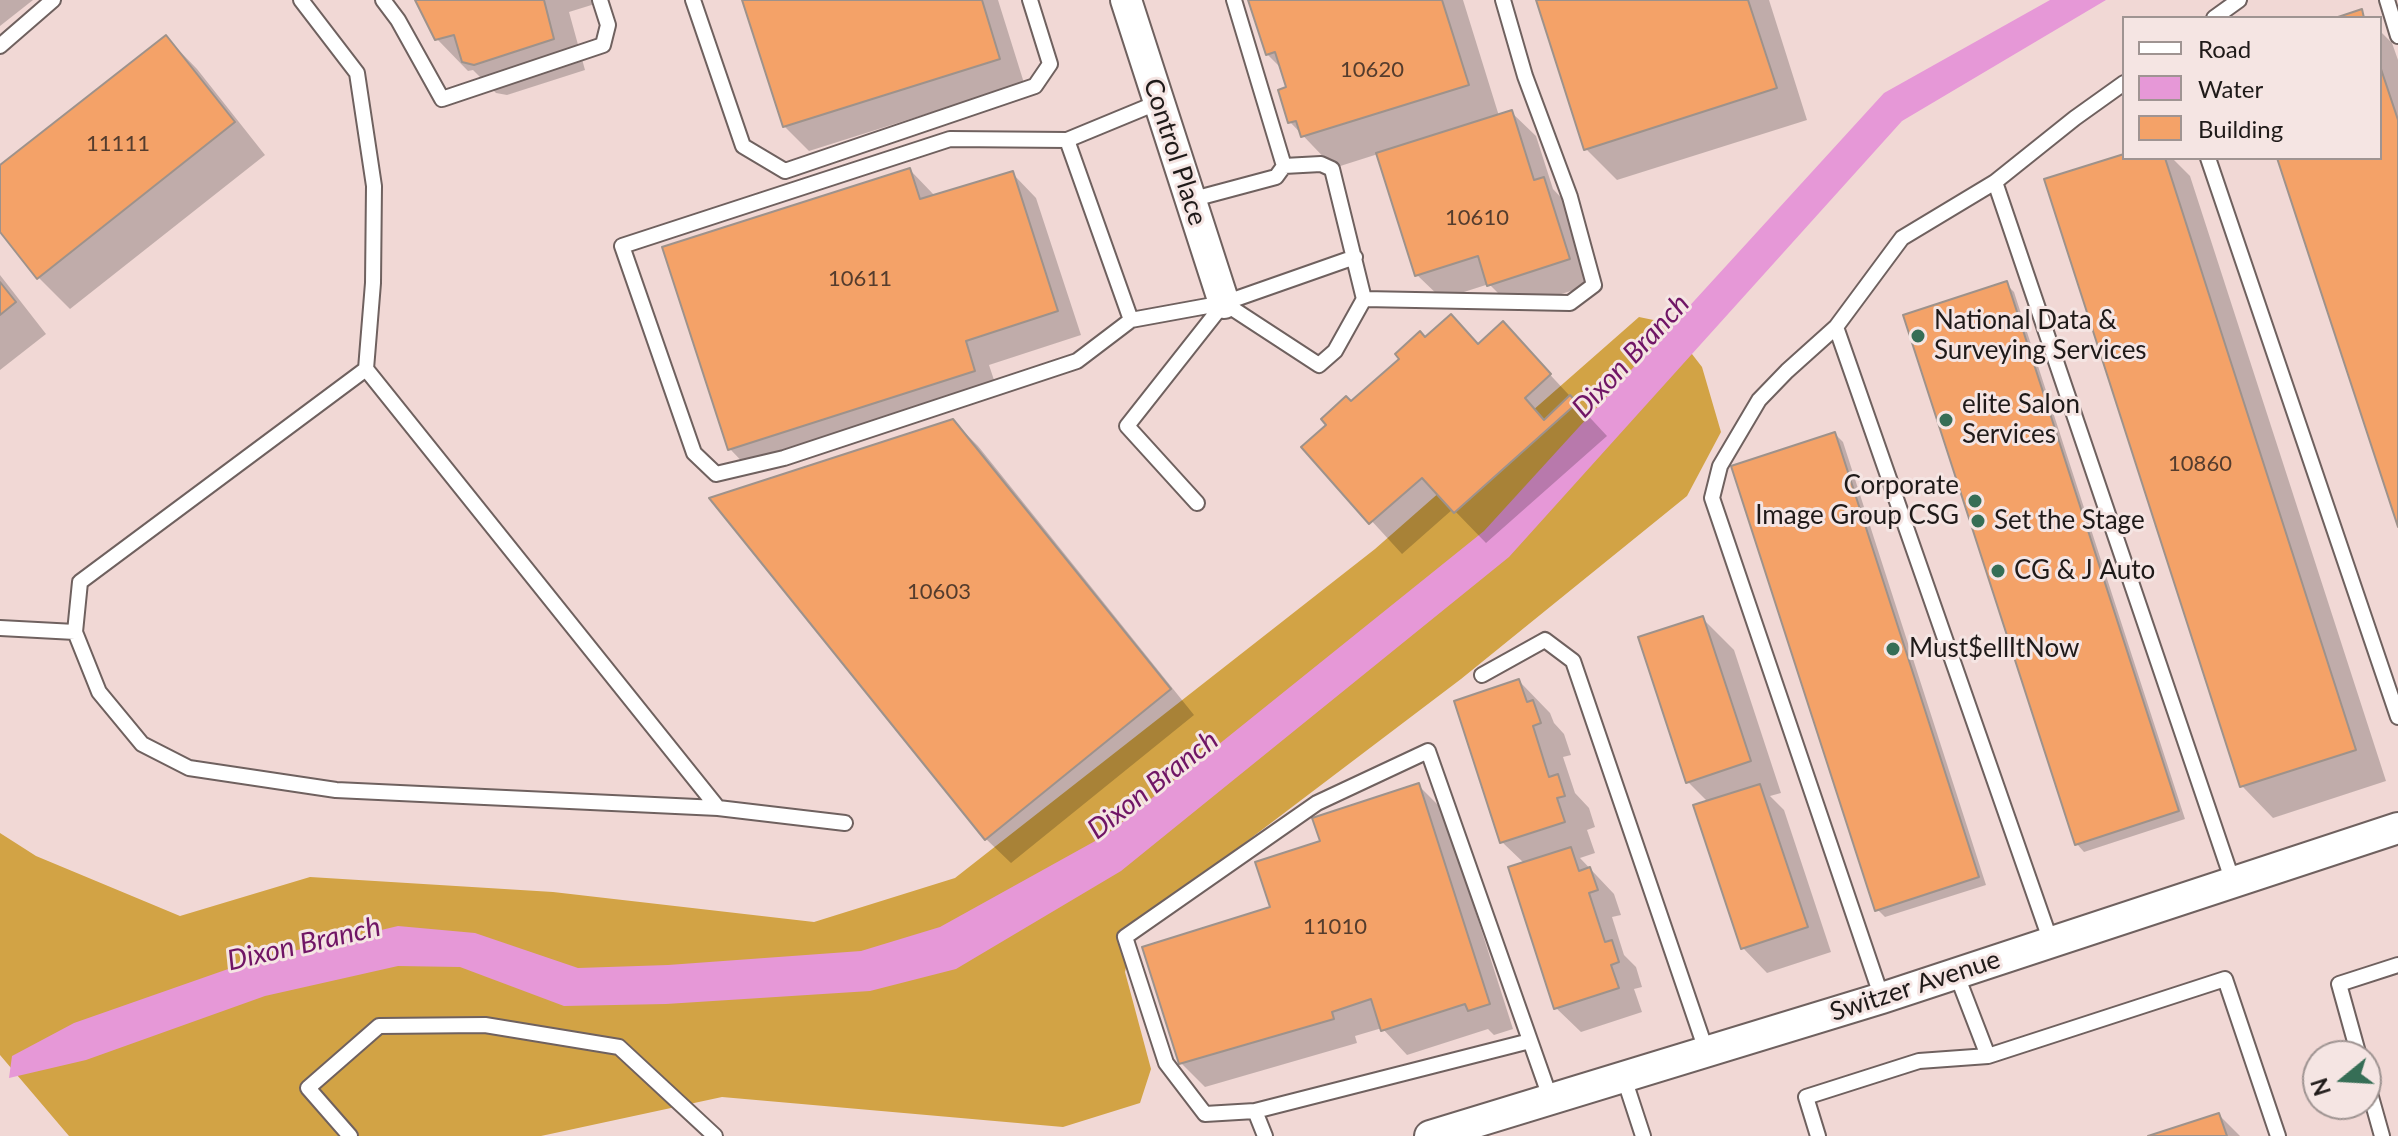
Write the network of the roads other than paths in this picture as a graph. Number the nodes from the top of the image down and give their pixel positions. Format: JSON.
{"nodes":[{"id":1,"x":53,"y":0,"type":"edge"},
{"id":2,"x":301,"y":0,"type":"edge"},
{"id":3,"x":383,"y":0,"type":"edge"},
{"id":4,"x":600,"y":0,"type":"edge"},
{"id":5,"x":693,"y":0,"type":"edge"},
{"id":6,"x":1030,"y":0,"type":"edge"},
{"id":7,"x":1126,"y":0,"type":"edge"},
{"id":8,"x":1234,"y":0,"type":"edge"},
{"id":9,"x":1503,"y":0,"type":"edge"},
{"id":10,"x":2239,"y":0,"type":"edge"},
{"id":11,"x":2387,"y":0,"type":"edge"},
{"id":12,"x":2217,"y":16,"type":"edge"},
{"id":13,"x":2398,"y":36,"type":"edge"},
{"id":14,"x":0,"y":46,"type":"edge"},
{"id":15,"x":2122,"y":84,"type":"edge"},
{"id":16,"x":1159,"y":102,"type":"junction"},
{"id":17,"x":1067,"y":140,"type":"junction"},
{"id":18,"x":2209,"y":160,"type":"edge"},
{"id":19,"x":1284,"y":166,"type":"junction"},
{"id":20,"x":1995,"y":182,"type":"junction"},
{"id":21,"x":1190,"y":200,"type":"junction"},
{"id":22,"x":1355,"y":257,"type":"junction"},
{"id":23,"x":1364,"y":299,"type":"junction"},
{"id":24,"x":1224,"y":303,"type":"junction"},
{"id":25,"x":1131,"y":320,"type":"junction"},
{"id":26,"x":1836,"y":327,"type":"junction"},
{"id":27,"x":366,"y":369,"type":"junction"},
{"id":28,"x":1197,"y":503,"type":"dead end"},
{"id":29,"x":0,"y":628,"type":"edge"},
{"id":30,"x":75,"y":632,"type":"junction"},
{"id":31,"x":1482,"y":675,"type":"dead end"},
{"id":32,"x":2398,"y":717,"type":"edge"},
{"id":33,"x":718,"y":808,"type":"junction"},
{"id":34,"x":845,"y":823,"type":"dead end"},
{"id":35,"x":2398,"y":828,"type":"edge"},
{"id":36,"x":2233,"y":882,"type":"junction"},
{"id":37,"x":2051,"y":942,"type":"junction"},
{"id":38,"x":2398,"y":965,"type":"edge"},
{"id":39,"x":1956,"y":973,"type":"junction"},
{"id":40,"x":1882,"y":998,"type":"junction"},
{"id":41,"x":2355,"y":1040,"type":"edge"},
{"id":42,"x":1530,"y":1041,"type":"junction"},
{"id":43,"x":1707,"y":1053,"type":"junction"},
{"id":44,"x":1988,"y":1056,"type":"junction"},
{"id":45,"x":1624,"y":1078,"type":"junction"},
{"id":46,"x":1551,"y":1100,"type":"junction"},
{"id":47,"x":1255,"y":1111,"type":"junction"},
{"id":48,"x":1437,"y":1135,"type":"edge"},
{"id":49,"x":350,"y":1136,"type":"edge"},
{"id":50,"x":715,"y":1136,"type":"edge"},
{"id":51,"x":1265,"y":1136,"type":"edge"},
{"id":52,"x":1643,"y":1136,"type":"edge"},
{"id":53,"x":1818,"y":1136,"type":"edge"},
{"id":54,"x":2278,"y":1136,"type":"edge"}],
"edges":[{"from":1,"to":14,"type":"lane"},
{"from":2,"to":27,"type":"lane"},
{"from":3,"to":4,"type":"lane"},
{"from":5,"to":6,"type":"lane"},
{"from":7,"to":16,"type":"street","name":"Control Place"},
{"from":8,"to":19,"type":"lane"},
{"from":9,"to":23,"type":"lane"},
{"from":10,"to":12,"type":"lane"},
{"from":11,"to":13,"type":"lane"},
{"from":15,"to":20,"type":"lane"},
{"from":16,"to":17,"type":"lane"},
{"from":16,"to":21,"type":"street","name":"Control Place"},
{"from":17,"to":25,"type":"lane"},
{"from":17,"to":25,"type":"lane"},
{"from":18,"to":32,"type":"lane"},
{"from":19,"to":21,"type":"lane"},
{"from":19,"to":22,"type":"lane"},
{"from":20,"to":26,"type":"lane"},
{"from":20,"to":36,"type":"lane"},
{"from":21,"to":24,"type":"street","name":"Control Place"},
{"from":22,"to":23,"type":"lane"},
{"from":22,"to":24,"type":"lane"},
{"from":23,"to":24,"type":"lane"},
{"from":24,"to":25,"type":"lane"},
{"from":24,"to":28,"type":"lane"},
{"from":26,"to":37,"type":"lane"},
{"from":26,"to":40,"type":"lane"},
{"from":27,"to":30,"type":"lane"},
{"from":27,"to":33,"type":"lane"},
{"from":29,"to":30,"type":"lane"},
{"from":30,"to":33,"type":"lane"},
{"from":31,"to":43,"type":"lane"},
{"from":33,"to":34,"type":"lane"},
{"from":35,"to":36,"type":"street","name":"Switzer Avenue"},
{"from":36,"to":37,"type":"street","name":"Switzer Avenue"},
{"from":37,"to":39,"type":"street","name":"Switzer Avenue"},
{"from":38,"to":41,"type":"lane"},
{"from":39,"to":40,"type":"street","name":"Switzer Avenue"},
{"from":39,"to":44,"type":"lane"},
{"from":40,"to":43,"type":"street","name":"Switzer Avenue"},
{"from":42,"to":46,"type":"lane"},
{"from":42,"to":47,"type":"lane"},
{"from":42,"to":47,"type":"lane"},
{"from":43,"to":45,"type":"street","name":"Switzer Avenue"},
{"from":44,"to":53,"type":"lane"},
{"from":44,"to":54,"type":"lane"},
{"from":45,"to":46,"type":"street","name":"Switzer Avenue"},
{"from":45,"to":52,"type":"lane"},
{"from":46,"to":48,"type":"street","name":"Switzer Avenue"},
{"from":47,"to":51,"type":"lane"},
{"from":49,"to":50,"type":"lane"}]}
